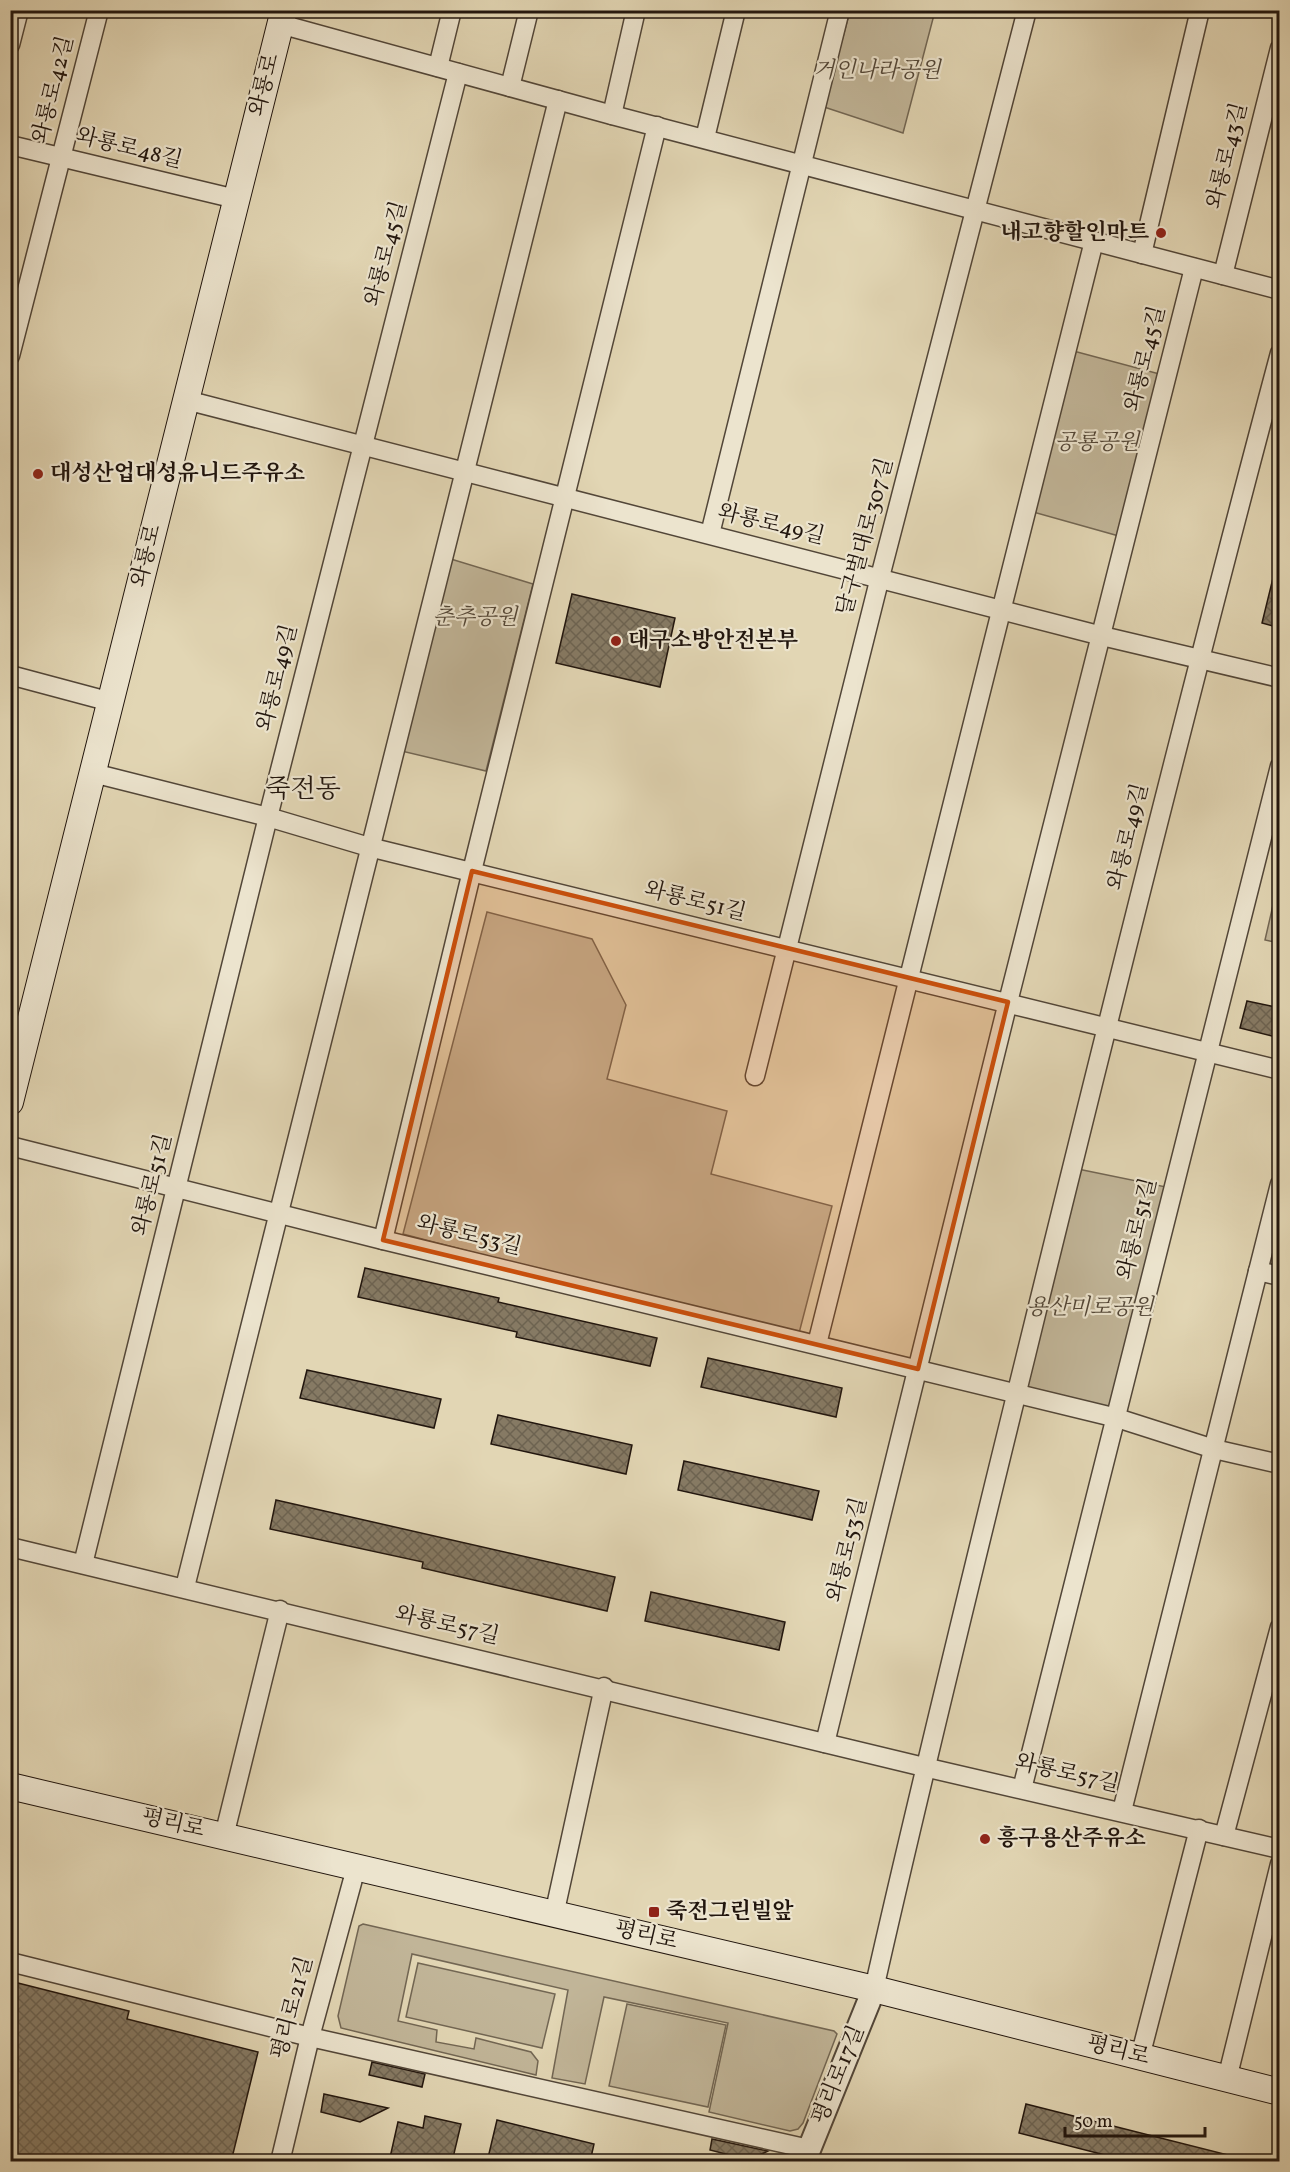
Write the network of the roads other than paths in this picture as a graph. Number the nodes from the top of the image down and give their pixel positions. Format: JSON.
{"nodes":[{"id":1,"x":20,"y":10,"type":"edge"},
{"id":2,"x":99,"y":10,"type":"edge"},
{"id":3,"x":452,"y":10,"type":"edge"},
{"id":4,"x":529,"y":10,"type":"edge"},
{"id":5,"x":636,"y":10,"type":"edge"},
{"id":6,"x":736,"y":10,"type":"edge"},
{"id":7,"x":840,"y":10,"type":"edge"},
{"id":8,"x":1028,"y":10,"type":"edge"},
{"id":9,"x":1200,"y":10,"type":"edge"},
{"id":10,"x":282,"y":17,"type":"edge"},
{"id":11,"x":10,"y":45,"type":"edge"},
{"id":12,"x":1280,"y":48,"type":"edge"},
{"id":13,"x":438,"y":67,"type":"junction"},
{"id":14,"x":459,"y":73,"type":"junction"},
{"id":15,"x":510,"y":87,"type":"junction"},
{"id":16,"x":558,"y":100,"type":"junction"},
{"id":17,"x":612,"y":115,"type":"junction"},
{"id":18,"x":657,"y":126,"type":"junction"},
{"id":19,"x":705,"y":138,"type":"junction"},
{"id":20,"x":10,"y":145,"type":"edge"},
{"id":21,"x":61,"y":157,"type":"junction"},
{"id":22,"x":800,"y":163,"type":"junction"},
{"id":23,"x":237,"y":199,"type":"junction"},
{"id":24,"x":977,"y":210,"type":"junction"},
{"id":25,"x":1094,"y":241,"type":"junction"},
{"id":26,"x":1142,"y":254,"type":"junction"},
{"id":27,"x":1194,"y":268,"type":"junction"},
{"id":28,"x":1223,"y":275,"type":"junction"},
{"id":29,"x":1280,"y":290,"type":"edge"},
{"id":30,"x":1280,"y":353,"type":"edge"},
{"id":31,"x":10,"y":356,"type":"edge"},
{"id":32,"x":186,"y":400,"type":"junction"},
{"id":33,"x":362,"y":446,"type":"junction"},
{"id":34,"x":462,"y":472,"type":"junction"},
{"id":35,"x":565,"y":498,"type":"junction"},
{"id":36,"x":710,"y":534,"type":"junction"},
{"id":37,"x":880,"y":578,"type":"junction"},
{"id":38,"x":1001,"y":608,"type":"junction"},
{"id":39,"x":1102,"y":636,"type":"junction"},
{"id":40,"x":1199,"y":658,"type":"junction"},
{"id":41,"x":10,"y":675,"type":"edge"},
{"id":42,"x":1280,"y":678,"type":"edge"},
{"id":43,"x":111,"y":702,"type":"junction"},
{"id":44,"x":1280,"y":766,"type":"edge"},
{"id":45,"x":93,"y":772,"type":"junction"},
{"id":46,"x":268,"y":817,"type":"junction"},
{"id":47,"x":369,"y":847,"type":"junction"},
{"id":48,"x":472,"y":872,"type":"junction"},
{"id":49,"x":785,"y":949,"type":"junction"},
{"id":50,"x":907,"y":976,"type":"junction"},
{"id":51,"x":1008,"y":1002,"type":"junction"},
{"id":52,"x":1106,"y":1026,"type":"junction"},
{"id":53,"x":1206,"y":1051,"type":"junction"},
{"id":54,"x":1280,"y":1070,"type":"edge"},
{"id":55,"x":755,"y":1076,"type":"dead end"},
{"id":56,"x":10,"y":1102,"type":"edge"},
{"id":57,"x":10,"y":1146,"type":"edge"},
{"id":58,"x":1280,"y":1184,"type":"edge"},
{"id":59,"x":177,"y":1187,"type":"junction"},
{"id":60,"x":280,"y":1212,"type":"junction"},
{"id":61,"x":383,"y":1240,"type":"junction"},
{"id":62,"x":1258,"y":1271,"type":"junction"},
{"id":63,"x":1280,"y":1276,"type":"edge"},
{"id":64,"x":817,"y":1344,"type":"junction"},
{"id":65,"x":918,"y":1369,"type":"junction"},
{"id":66,"x":1016,"y":1393,"type":"junction"},
{"id":67,"x":1117,"y":1418,"type":"junction"},
{"id":68,"x":1214,"y":1449,"type":"junction"},
{"id":69,"x":1280,"y":1464,"type":"edge"},
{"id":70,"x":10,"y":1547,"type":"edge"},
{"id":71,"x":83,"y":1564,"type":"junction"},
{"id":72,"x":185,"y":1587,"type":"junction"},
{"id":73,"x":280,"y":1610,"type":"junction"},
{"id":74,"x":1280,"y":1627,"type":"edge"},
{"id":75,"x":604,"y":1687,"type":"junction"},
{"id":76,"x":825,"y":1743,"type":"junction"},
{"id":77,"x":924,"y":1767,"type":"junction"},
{"id":78,"x":10,"y":1786,"type":"edge"},
{"id":79,"x":1022,"y":1789,"type":"junction"},
{"id":80,"x":1122,"y":1811,"type":"junction"},
{"id":81,"x":1199,"y":1829,"type":"junction"},
{"id":82,"x":224,"y":1836,"type":"junction"},
{"id":83,"x":1224,"y":1836,"type":"junction"},
{"id":84,"x":1280,"y":1848,"type":"edge"},
{"id":85,"x":1280,"y":1864,"type":"edge"},
{"id":86,"x":356,"y":1868,"type":"junction"},
{"id":87,"x":554,"y":1915,"type":"junction"},
{"id":88,"x":10,"y":1962,"type":"edge"},
{"id":89,"x":874,"y":1989,"type":"junction"},
{"id":90,"x":310,"y":2037,"type":"junction"},
{"id":91,"x":1140,"y":2057,"type":"junction"},
{"id":92,"x":1227,"y":2079,"type":"junction"},
{"id":93,"x":1280,"y":2092,"type":"edge"},
{"id":94,"x":807,"y":2155,"type":"edge"},
{"id":95,"x":280,"y":2162,"type":"edge"}],
"edges":[{"from":1,"to":11,"type":"street"},
{"from":2,"to":21,"type":"street","name":"와룡로42길"},
{"from":3,"to":13,"type":"street"},
{"from":4,"to":15,"type":"street"},
{"from":5,"to":17,"type":"street"},
{"from":6,"to":19,"type":"street"},
{"from":7,"to":22,"type":"street"},
{"from":8,"to":24,"type":"street","name":"달구벌대로307길"},
{"from":9,"to":26,"type":"street"},
{"from":10,"to":13,"type":"street"},
{"from":10,"to":23,"type":"main road","name":"와룡로"},
{"from":12,"to":28,"type":"street","name":"와룡로43길"},
{"from":13,"to":14,"type":"street"},
{"from":14,"to":15,"type":"street"},
{"from":14,"to":33,"type":"street","name":"와룡로45길"},
{"from":15,"to":16,"type":"street"},
{"from":16,"to":17,"type":"street"},
{"from":16,"to":34,"type":"street"},
{"from":17,"to":18,"type":"street"},
{"from":18,"to":19,"type":"street"},
{"from":18,"to":35,"type":"street"},
{"from":19,"to":22,"type":"street"},
{"from":20,"to":21,"type":"street","name":"와룡로48길"},
{"from":21,"to":23,"type":"street","name":"와룡로48길"},
{"from":21,"to":31,"type":"street","name":"와룡로42길"},
{"from":22,"to":24,"type":"street"},
{"from":22,"to":36,"type":"street"},
{"from":23,"to":32,"type":"main road","name":"와룡로"},
{"from":24,"to":25,"type":"street"},
{"from":24,"to":37,"type":"street","name":"달구벌대로307길"},
{"from":25,"to":26,"type":"street"},
{"from":25,"to":38,"type":"street"},
{"from":26,"to":27,"type":"street"},
{"from":27,"to":28,"type":"street"},
{"from":27,"to":39,"type":"street","name":"와룡로45길"},
{"from":28,"to":29,"type":"street"},
{"from":30,"to":40,"type":"street"},
{"from":32,"to":33,"type":"street","name":"와룡로49길"},
{"from":32,"to":43,"type":"main road","name":"와룡로"},
{"from":33,"to":34,"type":"street","name":"와룡로49길"},
{"from":33,"to":46,"type":"street","name":"와룡로49길"},
{"from":34,"to":35,"type":"street","name":"와룡로49길"},
{"from":34,"to":47,"type":"street"},
{"from":35,"to":36,"type":"street","name":"와룡로49길"},
{"from":35,"to":48,"type":"street"},
{"from":36,"to":37,"type":"street","name":"와룡로49길"},
{"from":37,"to":38,"type":"street","name":"와룡로49길"},
{"from":37,"to":49,"type":"street","name":"달구벌대로307길"},
{"from":38,"to":39,"type":"street","name":"와룡로49길"},
{"from":38,"to":50,"type":"street"},
{"from":39,"to":40,"type":"street","name":"와룡로49길"},
{"from":39,"to":51,"type":"street"},
{"from":40,"to":42,"type":"street","name":"와룡로49길"},
{"from":40,"to":52,"type":"street","name":"와룡로49길"},
{"from":41,"to":43,"type":"street"},
{"from":43,"to":45,"type":"main road","name":"와룡로"},
{"from":44,"to":53,"type":"street"},
{"from":45,"to":46,"type":"street","name":"와룡로51길"},
{"from":45,"to":56,"type":"main road","name":"와룡로"},
{"from":46,"to":47,"type":"street","name":"와룡로51길"},
{"from":46,"to":59,"type":"street","name":"와룡로51길"},
{"from":47,"to":48,"type":"street","name":"와룡로51길"},
{"from":47,"to":60,"type":"street"},
{"from":48,"to":49,"type":"street","name":"와룡로51길"},
{"from":48,"to":61,"type":"street"},
{"from":49,"to":50,"type":"street","name":"와룡로51길"},
{"from":49,"to":55,"type":"street","name":"달구벌대로307길"},
{"from":50,"to":51,"type":"street","name":"와룡로51길"},
{"from":50,"to":64,"type":"street"},
{"from":51,"to":52,"type":"street","name":"와룡로51길"},
{"from":51,"to":65,"type":"street"},
{"from":52,"to":53,"type":"street","name":"와룡로51길"},
{"from":52,"to":66,"type":"street"},
{"from":53,"to":54,"type":"street","name":"와룡로51길"},
{"from":53,"to":67,"type":"street","name":"와룡로51길"},
{"from":57,"to":59,"type":"street","name":"와룡로53길"},
{"from":58,"to":62,"type":"street"},
{"from":59,"to":60,"type":"street","name":"와룡로53길"},
{"from":59,"to":71,"type":"street","name":"와룡로51길"},
{"from":60,"to":61,"type":"street","name":"와룡로53길"},
{"from":60,"to":72,"type":"street"},
{"from":61,"to":64,"type":"street","name":"와룡로53길"},
{"from":62,"to":63,"type":"street"},
{"from":62,"to":68,"type":"street"},
{"from":64,"to":65,"type":"street","name":"와룡로53길"},
{"from":65,"to":66,"type":"street","name":"와룡로53길"},
{"from":65,"to":76,"type":"street","name":"와룡로53길"},
{"from":66,"to":67,"type":"street","name":"와룡로53길"},
{"from":66,"to":77,"type":"street"},
{"from":67,"to":68,"type":"street","name":"와룡로53길"},
{"from":67,"to":79,"type":"street"},
{"from":68,"to":69,"type":"street","name":"와룡로53길"},
{"from":68,"to":80,"type":"street"},
{"from":70,"to":71,"type":"street","name":"와룡로57길"},
{"from":71,"to":72,"type":"street","name":"와룡로57길"},
{"from":72,"to":73,"type":"street","name":"와룡로57길"},
{"from":73,"to":75,"type":"street","name":"와룡로57길"},
{"from":73,"to":82,"type":"street"},
{"from":74,"to":83,"type":"street"},
{"from":75,"to":76,"type":"street","name":"와룡로57길"},
{"from":75,"to":87,"type":"street"},
{"from":76,"to":77,"type":"street","name":"와룡로57길"},
{"from":77,"to":79,"type":"street","name":"와룡로57길"},
{"from":77,"to":89,"type":"street"},
{"from":78,"to":82,"type":"main road","name":"평리로"},
{"from":79,"to":80,"type":"street","name":"와룡로57길"},
{"from":80,"to":81,"type":"street","name":"와룡로57길"},
{"from":81,"to":83,"type":"street","name":"와룡로57길"},
{"from":81,"to":91,"type":"street"},
{"from":82,"to":86,"type":"main road","name":"평리로"},
{"from":83,"to":84,"type":"street","name":"와룡로57길"},
{"from":85,"to":92,"type":"street"},
{"from":86,"to":87,"type":"main road","name":"평리로"},
{"from":86,"to":90,"type":"street","name":"평리로21길"},
{"from":87,"to":89,"type":"main road","name":"평리로"},
{"from":88,"to":90,"type":"street"},
{"from":89,"to":91,"type":"main road","name":"평리로"},
{"from":89,"to":94,"type":"street","name":"평리로17길"},
{"from":90,"to":94,"type":"street"},
{"from":90,"to":95,"type":"street","name":"평리로21길"},
{"from":91,"to":92,"type":"main road","name":"평리로"},
{"from":92,"to":93,"type":"main road","name":"평리로"}]}
